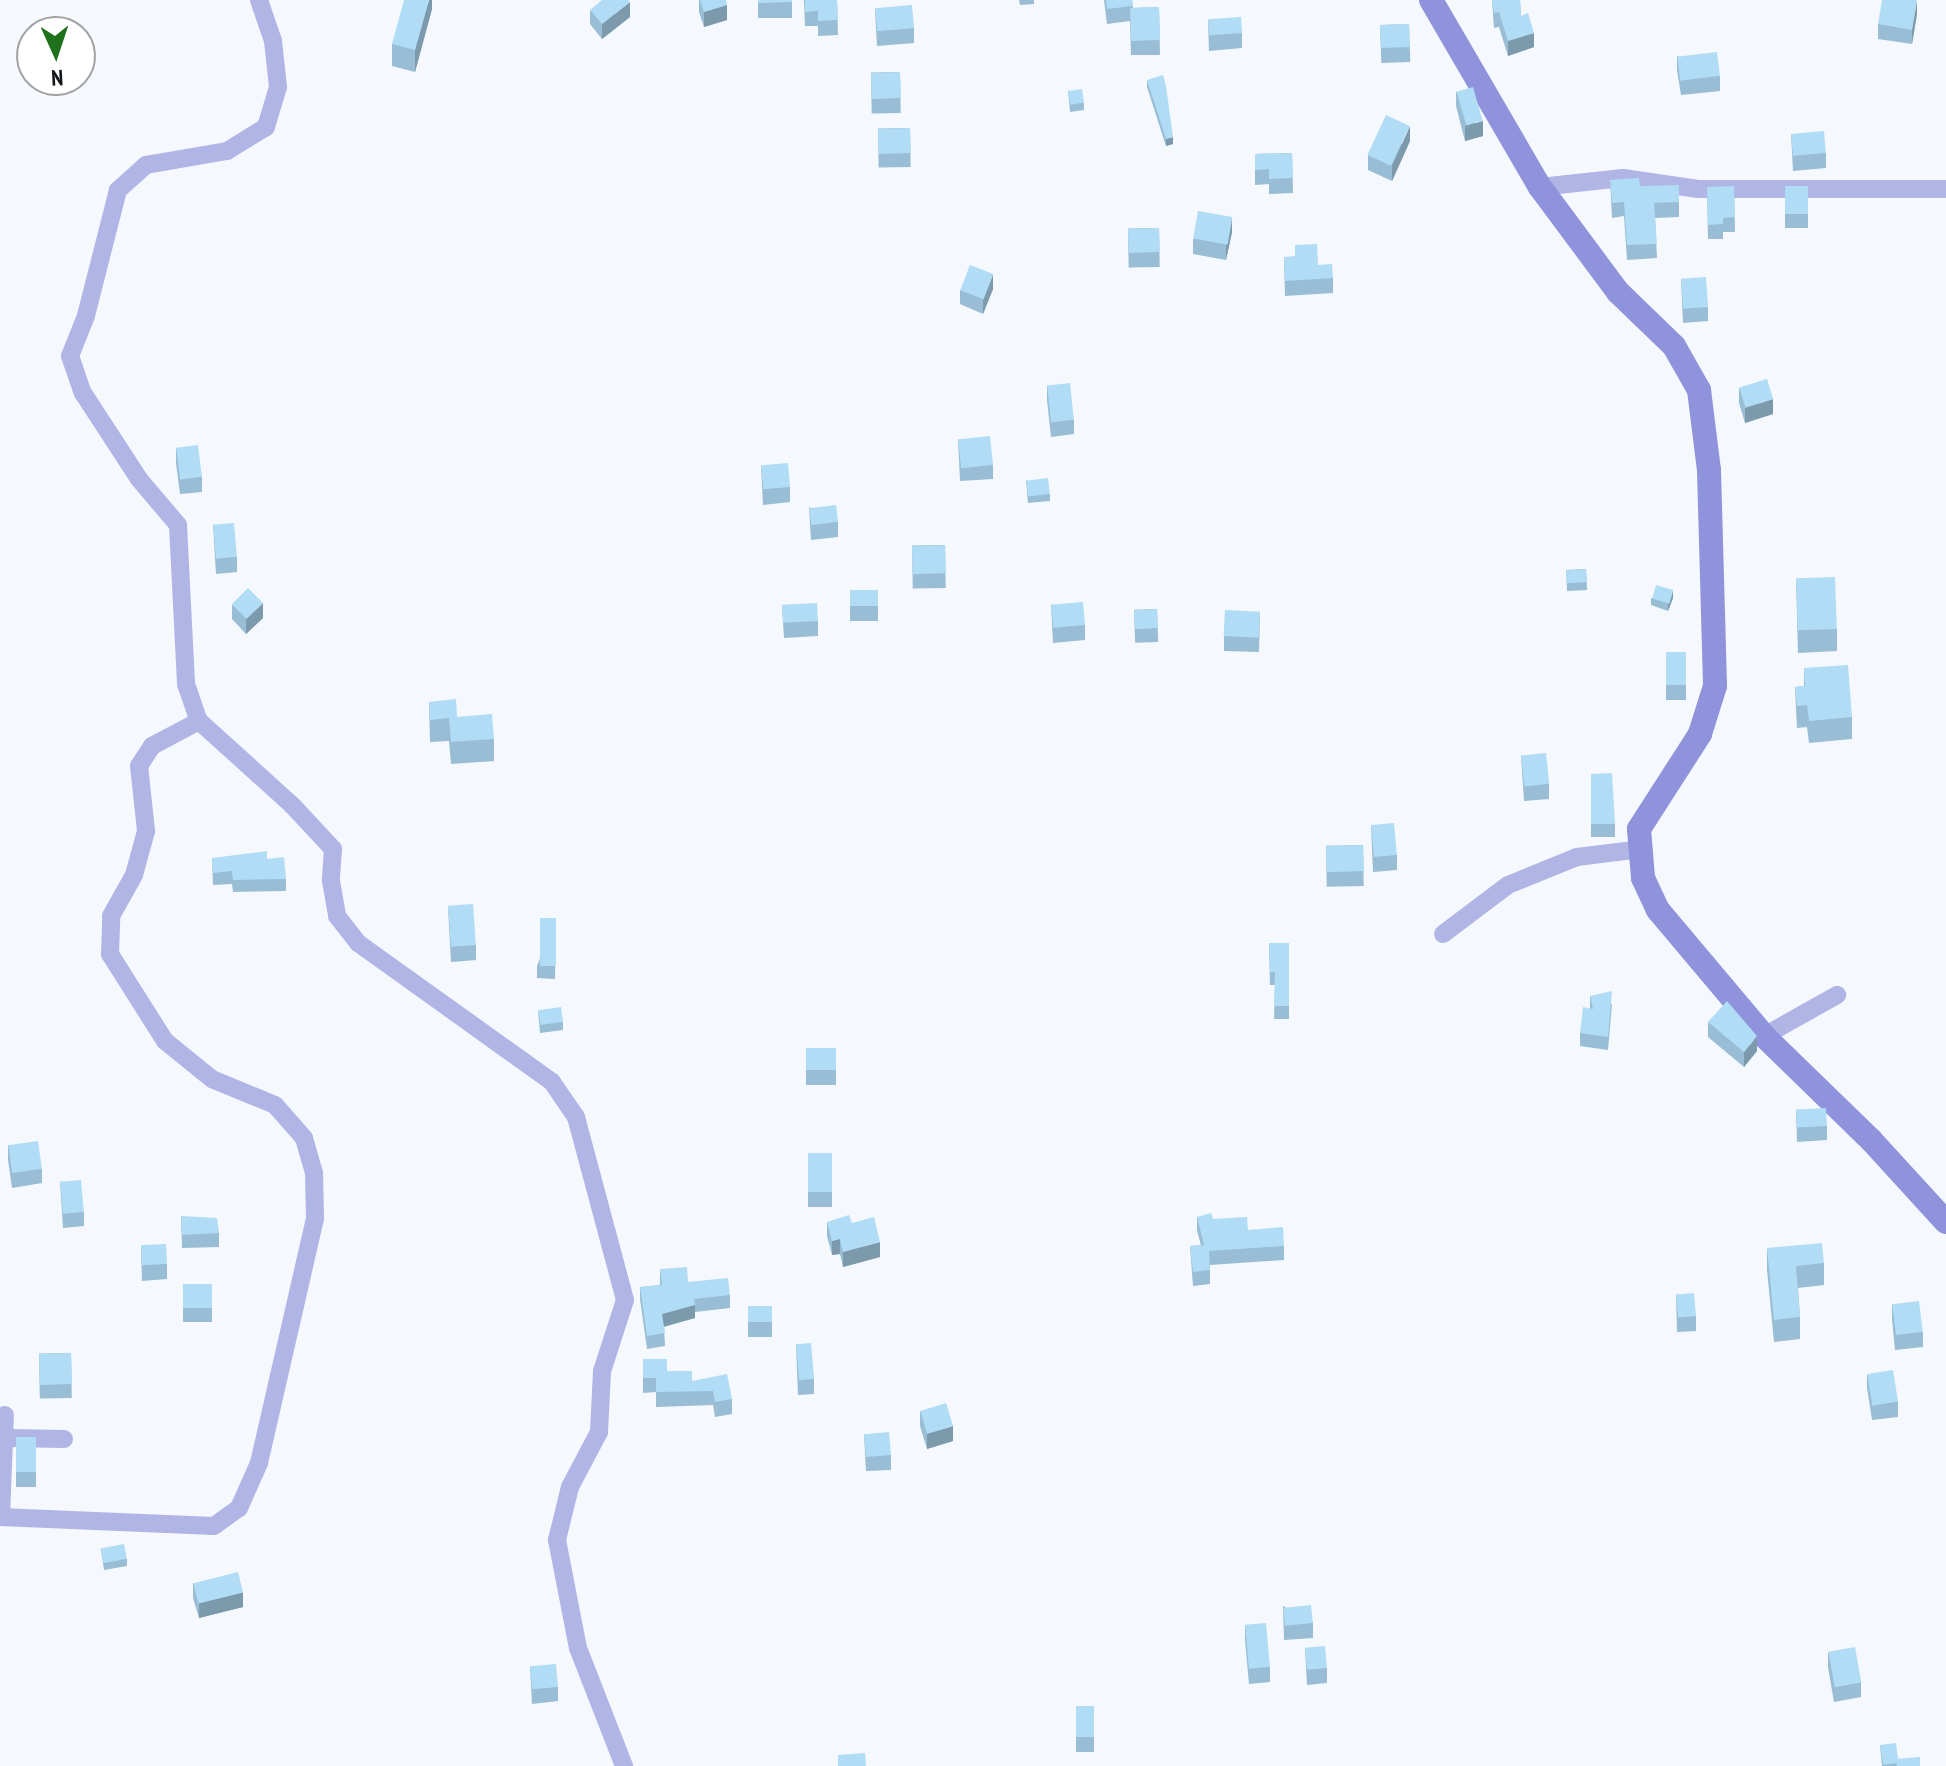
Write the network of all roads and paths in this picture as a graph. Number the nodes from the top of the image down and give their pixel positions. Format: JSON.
{"nodes":[{"id":1,"x":259,"y":0,"type":"edge"},
{"id":2,"x":1431,"y":0,"type":"edge"},
{"id":3,"x":1540,"y":187,"type":"junction"},
{"id":4,"x":1946,"y":189,"type":"edge"},
{"id":5,"x":199,"y":721,"type":"junction"},
{"id":6,"x":1641,"y":849,"type":"junction"},
{"id":7,"x":1443,"y":934,"type":"dead end"},
{"id":8,"x":1837,"y":995,"type":"dead end"},
{"id":9,"x":1764,"y":1036,"type":"junction"},
{"id":10,"x":1946,"y":1222,"type":"edge"},
{"id":11,"x":5,"y":1415,"type":"dead end"},
{"id":12,"x":4,"y":1438,"type":"junction"},
{"id":13,"x":64,"y":1439,"type":"dead end"},
{"id":14,"x":0,"y":1517,"type":"edge"},
{"id":15,"x":624,"y":1766,"type":"edge"}],
"edges":[{"from":1,"to":5,"type":"street"},
{"from":2,"to":3,"type":"street"},
{"from":3,"to":4,"type":"street"},
{"from":3,"to":6,"type":"street"},
{"from":5,"to":14,"type":"street"},
{"from":5,"to":15,"type":"street"},
{"from":6,"to":7,"type":"street"},
{"from":6,"to":9,"type":"street"},
{"from":8,"to":9,"type":"street"},
{"from":9,"to":10,"type":"street"},
{"from":11,"to":12,"type":"street"},
{"from":12,"to":13,"type":"street"},
{"from":12,"to":14,"type":"street"}]}
